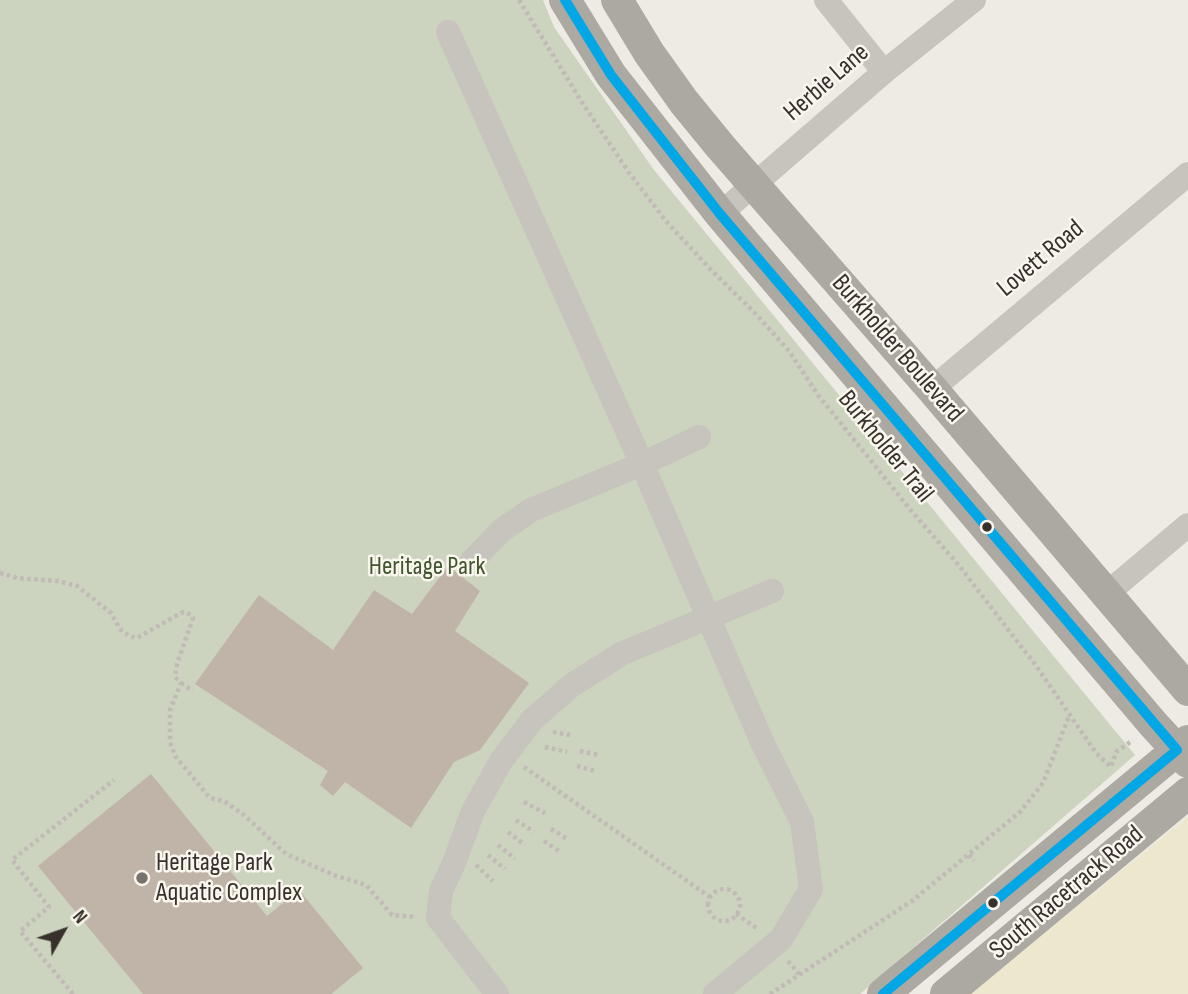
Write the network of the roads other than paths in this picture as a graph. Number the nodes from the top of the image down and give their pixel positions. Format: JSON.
{"nodes":[{"id":1,"x":565,"y":0,"type":"edge"},
{"id":2,"x":617,"y":0,"type":"edge"},
{"id":3,"x":826,"y":0,"type":"edge"},
{"id":4,"x":974,"y":0,"type":"edge"},
{"id":5,"x":448,"y":32,"type":"dead end"},
{"id":6,"x":884,"y":72,"type":"junction"},
{"id":7,"x":1188,"y":174,"type":"edge"},
{"id":8,"x":754,"y":185,"type":"junction"},
{"id":9,"x":720,"y":214,"type":"junction"},
{"id":10,"x":932,"y":389,"type":"junction"},
{"id":11,"x":699,"y":437,"type":"dead end"},
{"id":12,"x":642,"y":464,"type":"junction"},
{"id":13,"x":1188,"y":525,"type":"edge"},
{"id":14,"x":472,"y":561,"type":"dead end"},
{"id":15,"x":772,"y":591,"type":"dead end"},
{"id":16,"x":1105,"y":595,"type":"junction"},
{"id":17,"x":708,"y":618,"type":"junction"},
{"id":18,"x":1188,"y":690,"type":"edge"},
{"id":19,"x":1184,"y":751,"type":"edge"},
{"id":20,"x":1188,"y":793,"type":"edge"},
{"id":21,"x":497,"y":994,"type":"edge"},
{"id":22,"x":715,"y":994,"type":"edge"},
{"id":23,"x":883,"y":994,"type":"edge"},
{"id":24,"x":946,"y":994,"type":"edge"}],
"edges":[{"from":1,"to":9,"type":"main road","name":"Burkholder Boulevard"},
{"from":2,"to":8,"type":"main road","name":"Burkholder Boulevard"},
{"from":3,"to":6,"type":"street"},
{"from":4,"to":6,"type":"street","name":"Herbie Lane"},
{"from":5,"to":12,"type":"street"},
{"from":6,"to":8,"type":"street","name":"Herbie Lane"},
{"from":7,"to":10,"type":"street","name":"Lovett Road"},
{"from":8,"to":9,"type":"street","name":"Herbie Lane"},
{"from":8,"to":10,"type":"main road","name":"Burkholder Boulevard"},
{"from":9,"to":19,"type":"main road","name":"Burkholder Boulevard"},
{"from":10,"to":16,"type":"main road","name":"Burkholder Boulevard"},
{"from":11,"to":12,"type":"street"},
{"from":12,"to":14,"type":"street"},
{"from":12,"to":17,"type":"street"},
{"from":13,"to":16,"type":"street"},
{"from":15,"to":17,"type":"street"},
{"from":16,"to":18,"type":"main road","name":"Burkholder Boulevard"},
{"from":17,"to":21,"type":"street"},
{"from":17,"to":22,"type":"street"},
{"from":19,"to":23,"type":"main road","name":"South Racetrack Road"},
{"from":20,"to":24,"type":"main road","name":"South Racetrack Road"}]}
